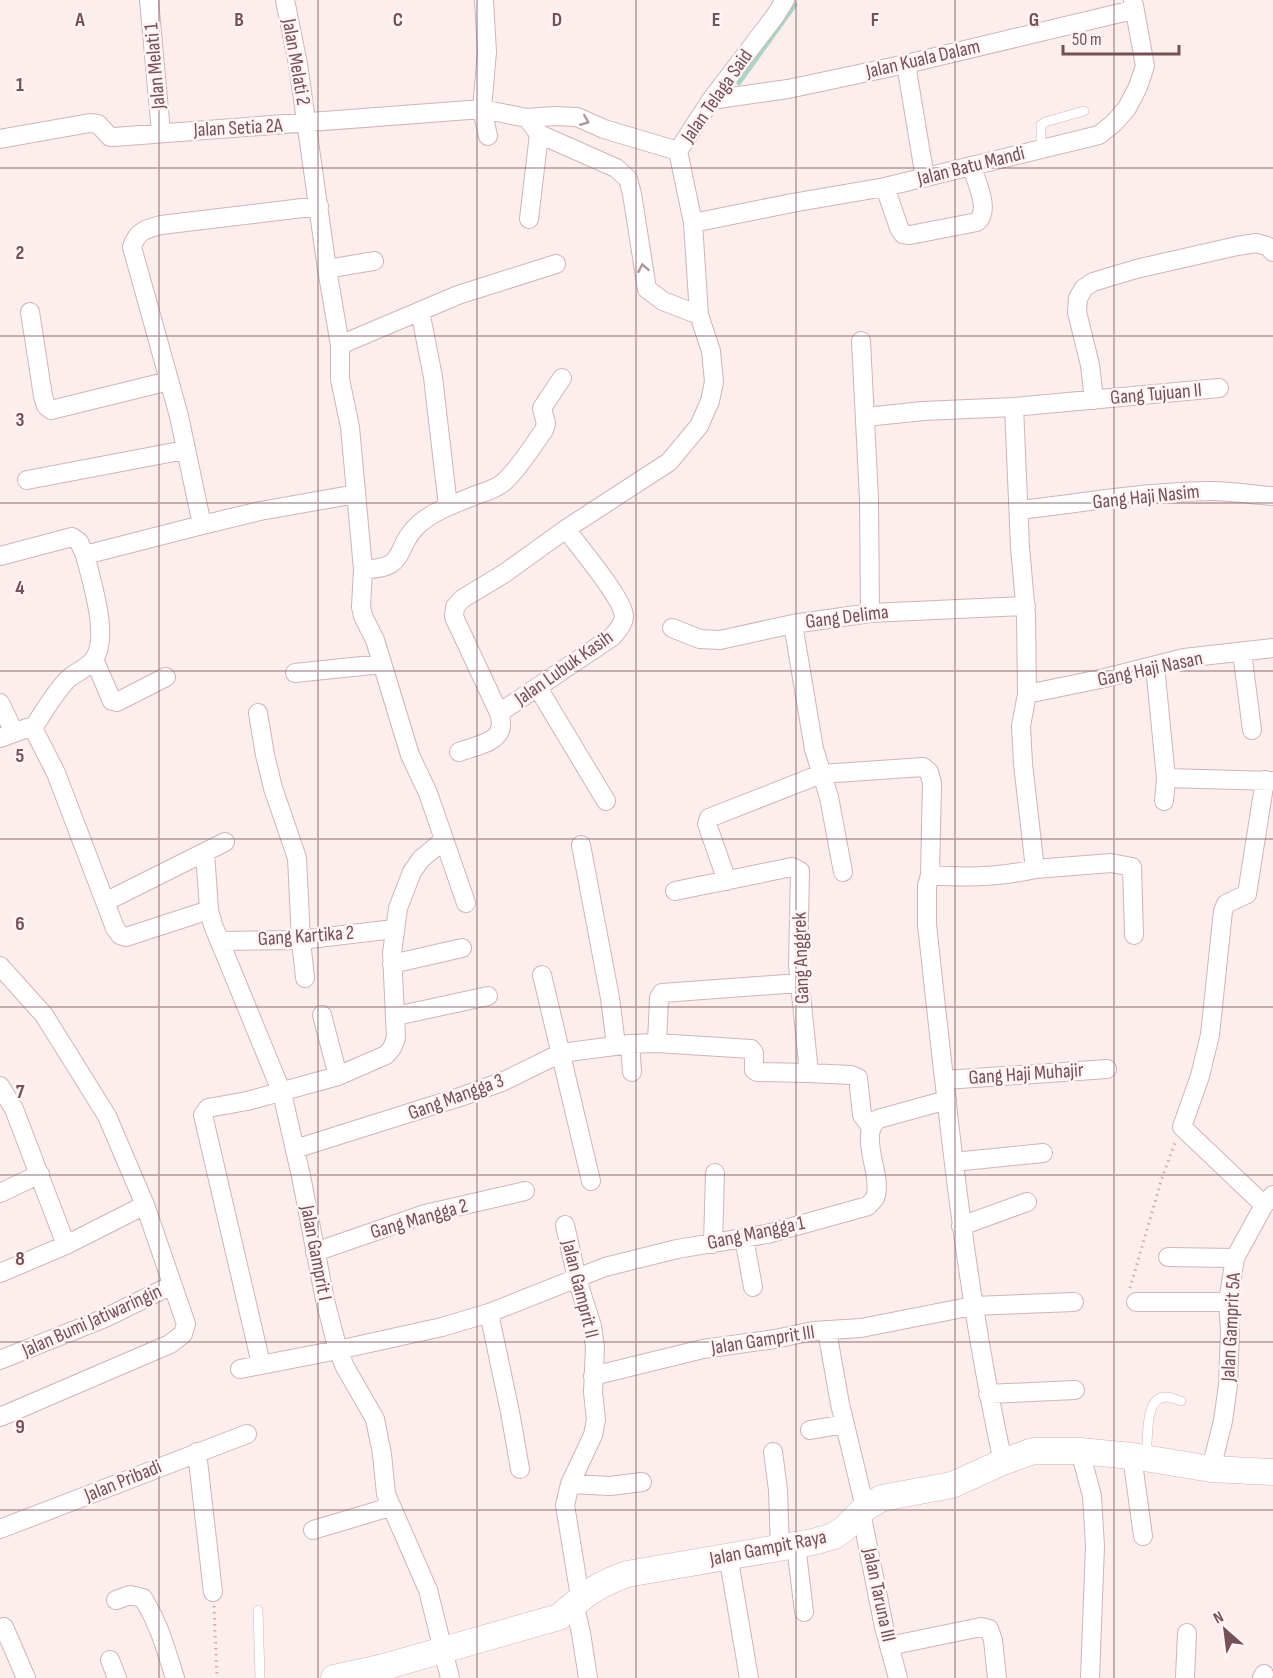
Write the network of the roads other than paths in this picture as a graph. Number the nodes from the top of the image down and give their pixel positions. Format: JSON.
{"nodes":[{"id":1,"x":149,"y":0,"type":"edge"},
{"id":2,"x":285,"y":0,"type":"edge"},
{"id":3,"x":484,"y":0,"type":"edge"},
{"id":4,"x":784,"y":0,"type":"edge"},
{"id":5,"x":1133,"y":5,"type":"edge"},
{"id":6,"x":906,"y":64,"type":"junction"},
{"id":7,"x":711,"y":100,"type":"junction"},
{"id":8,"x":482,"y":109,"type":"junction"},
{"id":9,"x":1084,"y":111,"type":"dead end"},
{"id":10,"x":527,"y":118,"type":"junction"},
{"id":11,"x":307,"y":124,"type":"junction"},
{"id":12,"x":161,"y":132,"type":"junction"},
{"id":13,"x":539,"y":134,"type":"junction"},
{"id":14,"x":488,"y":136,"type":"dead end"},
{"id":15,"x":0,"y":139,"type":"edge"},
{"id":16,"x":1041,"y":150,"type":"junction"},
{"id":17,"x":678,"y":151,"type":"junction"},
{"id":18,"x":972,"y":167,"type":"junction"},
{"id":19,"x":925,"y":178,"type":"junction"},
{"id":20,"x":885,"y":187,"type":"junction"},
{"id":21,"x":319,"y":206,"type":"junction"},
{"id":22,"x":529,"y":219,"type":"dead end"},
{"id":23,"x":693,"y":223,"type":"junction"},
{"id":24,"x":1273,"y":252,"type":"edge"},
{"id":25,"x":374,"y":261,"type":"dead end"},
{"id":26,"x":556,"y":264,"type":"dead end"},
{"id":27,"x":327,"y":268,"type":"junction"},
{"id":28,"x":420,"y":311,"type":"junction"},
{"id":29,"x":30,"y":312,"type":"dead end"},
{"id":30,"x":699,"y":315,"type":"junction"},
{"id":31,"x":861,"y":341,"type":"dead end"},
{"id":32,"x":340,"y":345,"type":"junction"},
{"id":33,"x":562,"y":378,"type":"dead end"},
{"id":34,"x":169,"y":381,"type":"junction"},
{"id":35,"x":1219,"y":388,"type":"dead end"},
{"id":36,"x":1094,"y":400,"type":"junction"},
{"id":37,"x":1014,"y":407,"type":"junction"},
{"id":38,"x":866,"y":417,"type":"junction"},
{"id":39,"x":185,"y":450,"type":"junction"},
{"id":40,"x":27,"y":480,"type":"dead end"},
{"id":41,"x":356,"y":494,"type":"junction"},
{"id":42,"x":1273,"y":496,"type":"edge"},
{"id":43,"x":448,"y":506,"type":"junction"},
{"id":44,"x":1018,"y":510,"type":"junction"},
{"id":45,"x":202,"y":525,"type":"junction"},
{"id":46,"x":566,"y":529,"type":"junction"},
{"id":47,"x":85,"y":555,"type":"junction"},
{"id":48,"x":0,"y":556,"type":"edge"},
{"id":49,"x":363,"y":569,"type":"junction"},
{"id":50,"x":1026,"y":606,"type":"junction"},
{"id":51,"x":870,"y":613,"type":"junction"},
{"id":52,"x":793,"y":624,"type":"junction"},
{"id":53,"x":672,"y":628,"type":"dead end"},
{"id":54,"x":1273,"y":648,"type":"edge"},
{"id":55,"x":1242,"y":652,"type":"junction"},
{"id":56,"x":94,"y":659,"type":"junction"},
{"id":57,"x":381,"y":664,"type":"junction"},
{"id":58,"x":1155,"y":666,"type":"junction"},
{"id":59,"x":295,"y":673,"type":"dead end"},
{"id":60,"x":166,"y":677,"type":"dead end"},
{"id":61,"x":538,"y":687,"type":"junction"},
{"id":62,"x":1027,"y":694,"type":"junction"},
{"id":63,"x":0,"y":703,"type":"edge"},
{"id":64,"x":258,"y":713,"type":"dead end"},
{"id":65,"x":499,"y":713,"type":"junction"},
{"id":66,"x":33,"y":728,"type":"junction"},
{"id":67,"x":1252,"y":730,"type":"dead end"},
{"id":68,"x":7,"y":735,"type":"edge"},
{"id":69,"x":459,"y":752,"type":"dead end"},
{"id":70,"x":821,"y":774,"type":"junction"},
{"id":71,"x":1166,"y":778,"type":"junction"},
{"id":72,"x":1269,"y":781,"type":"edge"},
{"id":73,"x":606,"y":801,"type":"dead end"},
{"id":74,"x":1164,"y":801,"type":"dead end"},
{"id":75,"x":444,"y":840,"type":"junction"},
{"id":76,"x":225,"y":842,"type":"dead end"},
{"id":77,"x":580,"y":845,"type":"dead end"},
{"id":78,"x":205,"y":852,"type":"junction"},
{"id":79,"x":1035,"y":868,"type":"junction"},
{"id":80,"x":843,"y":872,"type":"dead end"},
{"id":81,"x":930,"y":875,"type":"junction"},
{"id":82,"x":727,"y":880,"type":"junction"},
{"id":83,"x":675,"y":891,"type":"dead end"},
{"id":84,"x":105,"y":902,"type":"junction"},
{"id":85,"x":466,"y":903,"type":"dead end"},
{"id":86,"x":209,"y":910,"type":"junction"},
{"id":87,"x":394,"y":929,"type":"junction"},
{"id":88,"x":1134,"y":935,"type":"dead end"},
{"id":89,"x":301,"y":940,"type":"junction"},
{"id":90,"x":219,"y":941,"type":"junction"},
{"id":91,"x":462,"y":948,"type":"dead end"},
{"id":92,"x":392,"y":964,"type":"junction"},
{"id":93,"x":0,"y":966,"type":"edge"},
{"id":94,"x":542,"y":975,"type":"dead end"},
{"id":95,"x":305,"y":978,"type":"dead end"},
{"id":96,"x":799,"y":983,"type":"junction"},
{"id":97,"x":488,"y":996,"type":"dead end"},
{"id":98,"x":322,"y":1015,"type":"dead end"},
{"id":99,"x":396,"y":1016,"type":"junction"},
{"id":100,"x":657,"y":1042,"type":"junction"},
{"id":101,"x":623,"y":1044,"type":"junction"},
{"id":102,"x":561,"y":1053,"type":"junction"},
{"id":103,"x":1107,"y":1069,"type":"dead end"},
{"id":104,"x":632,"y":1072,"type":"dead end"},
{"id":105,"x":809,"y":1073,"type":"junction"},
{"id":106,"x":338,"y":1076,"type":"junction"},
{"id":107,"x":945,"y":1080,"type":"junction"},
{"id":108,"x":0,"y":1086,"type":"edge"},
{"id":109,"x":282,"y":1093,"type":"junction"},
{"id":110,"x":947,"y":1100,"type":"junction"},
{"id":111,"x":7,"y":1112,"type":"edge"},
{"id":112,"x":871,"y":1127,"type":"junction"},
{"id":113,"x":295,"y":1149,"type":"junction"},
{"id":114,"x":1043,"y":1153,"type":"dead end"},
{"id":115,"x":954,"y":1162,"type":"junction"},
{"id":116,"x":715,"y":1173,"type":"dead end"},
{"id":117,"x":40,"y":1174,"type":"junction"},
{"id":118,"x":591,"y":1180,"type":"dead end"},
{"id":119,"x":525,"y":1191,"type":"dead end"},
{"id":120,"x":0,"y":1193,"type":"edge"},
{"id":121,"x":1028,"y":1202,"type":"dead end"},
{"id":122,"x":144,"y":1205,"type":"junction"},
{"id":123,"x":1267,"y":1209,"type":"edge"},
{"id":124,"x":565,"y":1225,"type":"dead end"},
{"id":125,"x":961,"y":1226,"type":"junction"},
{"id":126,"x":744,"y":1238,"type":"junction"},
{"id":127,"x":713,"y":1244,"type":"junction"},
{"id":128,"x":66,"y":1245,"type":"junction"},
{"id":129,"x":315,"y":1251,"type":"junction"},
{"id":130,"x":1168,"y":1257,"type":"dead end"},
{"id":131,"x":1235,"y":1258,"type":"junction"},
{"id":132,"x":0,"y":1274,"type":"edge"},
{"id":133,"x":577,"y":1279,"type":"junction"},
{"id":134,"x":172,"y":1286,"type":"junction"},
{"id":135,"x":753,"y":1287,"type":"dead end"},
{"id":136,"x":1074,"y":1302,"type":"dead end"},
{"id":137,"x":1136,"y":1302,"type":"road end"},
{"id":138,"x":1228,"y":1302,"type":"junction"},
{"id":139,"x":973,"y":1306,"type":"junction"},
{"id":140,"x":489,"y":1313,"type":"junction"},
{"id":141,"x":827,"y":1331,"type":"junction"},
{"id":142,"x":338,"y":1350,"type":"junction"},
{"id":143,"x":0,"y":1360,"type":"edge"},
{"id":144,"x":261,"y":1364,"type":"junction"},
{"id":145,"x":240,"y":1369,"type":"dead end"},
{"id":146,"x":593,"y":1376,"type":"junction"},
{"id":147,"x":1075,"y":1390,"type":"dead end"},
{"id":148,"x":988,"y":1394,"type":"junction"},
{"id":149,"x":1181,"y":1401,"type":"dead end"},
{"id":150,"x":0,"y":1417,"type":"edge"},
{"id":151,"x":845,"y":1424,"type":"junction"},
{"id":152,"x":810,"y":1430,"type":"dead end"},
{"id":153,"x":247,"y":1434,"type":"dead end"},
{"id":154,"x":1080,"y":1451,"type":"junction"},
{"id":155,"x":196,"y":1452,"type":"junction"},
{"id":156,"x":773,"y":1452,"type":"dead end"},
{"id":157,"x":1139,"y":1457,"type":"junction"},
{"id":158,"x":1003,"y":1462,"type":"junction"},
{"id":159,"x":520,"y":1469,"type":"dead end"},
{"id":160,"x":1212,"y":1469,"type":"junction"},
{"id":161,"x":1266,"y":1472,"type":"edge"},
{"id":162,"x":642,"y":1482,"type":"dead end"},
{"id":163,"x":570,"y":1484,"type":"junction"},
{"id":164,"x":390,"y":1507,"type":"junction"},
{"id":165,"x":863,"y":1510,"type":"junction"},
{"id":166,"x":0,"y":1529,"type":"edge"},
{"id":167,"x":313,"y":1530,"type":"dead end"},
{"id":168,"x":1143,"y":1536,"type":"dead end"},
{"id":169,"x":788,"y":1546,"type":"junction"},
{"id":170,"x":728,"y":1556,"type":"junction"},
{"id":171,"x":213,"y":1592,"type":"road end"},
{"id":172,"x":116,"y":1600,"type":"dead end"},
{"id":173,"x":577,"y":1600,"type":"junction"},
{"id":174,"x":258,"y":1610,"type":"dead end"},
{"id":175,"x":804,"y":1612,"type":"dead end"},
{"id":176,"x":4,"y":1627,"type":"dead end"},
{"id":177,"x":1187,"y":1633,"type":"dead end"},
{"id":178,"x":889,"y":1646,"type":"junction"},
{"id":179,"x":443,"y":1649,"type":"junction"},
{"id":180,"x":110,"y":1660,"type":"dead end"},
{"id":181,"x":26,"y":1678,"type":"edge"},
{"id":182,"x":117,"y":1678,"type":"edge"},
{"id":183,"x":175,"y":1678,"type":"edge"},
{"id":184,"x":260,"y":1678,"type":"edge"},
{"id":185,"x":334,"y":1678,"type":"edge"},
{"id":186,"x":450,"y":1678,"type":"edge"},
{"id":187,"x":588,"y":1678,"type":"edge"},
{"id":188,"x":749,"y":1678,"type":"edge"},
{"id":189,"x":898,"y":1678,"type":"edge"},
{"id":190,"x":997,"y":1678,"type":"edge"},
{"id":191,"x":1090,"y":1678,"type":"edge"},
{"id":192,"x":1185,"y":1678,"type":"edge"}],
"edges":[{"from":1,"to":12,"type":"street","name":"Jalan Melati 1"},
{"from":2,"to":11,"type":"street","name":"Jalan Melati 2"},
{"from":3,"to":8,"type":"street"},
{"from":4,"to":7,"type":"street","name":"Jalan Telaga Said"},
{"from":5,"to":6,"type":"street","name":"Jalan Kuala Dalam"},
{"from":5,"to":16,"type":"street","name":"Jalan Batu Mandi"},
{"from":6,"to":7,"type":"street","name":"Jalan Kuala Dalam"},
{"from":6,"to":19,"type":"street"},
{"from":7,"to":17,"type":"street","name":"Jalan Telaga Said"},
{"from":8,"to":10,"type":"street","name":"Jalan Setia 2A"},
{"from":8,"to":11,"type":"street","name":"Jalan Setia 2A"},
{"from":8,"to":14,"type":"street"},
{"from":9,"to":16,"type":"lane"},
{"from":10,"to":13,"type":"street"},
{"from":10,"to":17,"type":"street","name":"Jalan Telaga Said","one_way":true},
{"from":11,"to":12,"type":"street","name":"Jalan Setia 2A"},
{"from":11,"to":21,"type":"street","name":"Jalan Melati 2"},
{"from":12,"to":15,"type":"street","name":"Jalan Setia 2A"},
{"from":13,"to":22,"type":"street"},
{"from":30,"to":13,"type":"street","one_way":true},
{"from":16,"to":18,"type":"street","name":"Jalan Batu Mandi"},
{"from":17,"to":23,"type":"street","name":"Jalan Lubuk Kasih"},
{"from":18,"to":19,"type":"street","name":"Jalan Batu Mandi"},
{"from":18,"to":20,"type":"street"},
{"from":19,"to":20,"type":"street","name":"Jalan Batu Mandi"},
{"from":20,"to":23,"type":"street","name":"Jalan Batu Mandi"},
{"from":21,"to":27,"type":"street","name":"Jalan Melati 2"},
{"from":21,"to":34,"type":"street"},
{"from":23,"to":30,"type":"street","name":"Jalan Lubuk Kasih"},
{"from":24,"to":36,"type":"street"},
{"from":25,"to":27,"type":"street"},
{"from":26,"to":28,"type":"street"},
{"from":27,"to":32,"type":"street","name":"Jalan Melati 2"},
{"from":28,"to":32,"type":"street"},
{"from":28,"to":43,"type":"street"},
{"from":29,"to":34,"type":"street"},
{"from":30,"to":46,"type":"street","name":"Jalan Lubuk Kasih"},
{"from":31,"to":38,"type":"street"},
{"from":32,"to":41,"type":"street","name":"Jalan Melati 2"},
{"from":33,"to":43,"type":"street"},
{"from":34,"to":39,"type":"street"},
{"from":35,"to":36,"type":"street","name":"Gang Tujuan II"},
{"from":36,"to":37,"type":"street","name":"Gang Tujuan II"},
{"from":37,"to":38,"type":"street","name":"Gang Tujuan II"},
{"from":37,"to":44,"type":"street"},
{"from":38,"to":51,"type":"street"},
{"from":39,"to":40,"type":"street"},
{"from":39,"to":45,"type":"street"},
{"from":41,"to":45,"type":"street"},
{"from":41,"to":49,"type":"street","name":"Jalan Melati 2"},
{"from":42,"to":44,"type":"street","name":"Gang Haji Nasim"},
{"from":43,"to":49,"type":"street"},
{"from":44,"to":50,"type":"street"},
{"from":45,"to":47,"type":"street"},
{"from":46,"to":61,"type":"street","name":"Jalan Lubuk Kasih"},
{"from":46,"to":65,"type":"street","name":"Jalan Lubuk Kasih"},
{"from":47,"to":48,"type":"street"},
{"from":47,"to":56,"type":"street"},
{"from":49,"to":57,"type":"street","name":"Jalan Melati 2"},
{"from":50,"to":51,"type":"street","name":"Gang Delima"},
{"from":50,"to":62,"type":"street"},
{"from":51,"to":52,"type":"street","name":"Gang Delima"},
{"from":52,"to":53,"type":"street","name":"Gang Delima"},
{"from":52,"to":70,"type":"street"},
{"from":54,"to":55,"type":"street","name":"Gang Haji Nasan"},
{"from":55,"to":58,"type":"street","name":"Gang Haji Nasan"},
{"from":55,"to":67,"type":"street"},
{"from":56,"to":60,"type":"street"},
{"from":56,"to":66,"type":"street"},
{"from":57,"to":59,"type":"street"},
{"from":57,"to":75,"type":"street","name":"Jalan Melati 2"},
{"from":58,"to":62,"type":"street","name":"Gang Haji Nasan"},
{"from":58,"to":71,"type":"street"},
{"from":61,"to":65,"type":"street","name":"Jalan Lubuk Kasih"},
{"from":61,"to":73,"type":"street"},
{"from":62,"to":79,"type":"street"},
{"from":63,"to":68,"type":"street"},
{"from":64,"to":89,"type":"street"},
{"from":65,"to":69,"type":"street"},
{"from":66,"to":68,"type":"street"},
{"from":66,"to":84,"type":"street"},
{"from":70,"to":80,"type":"street"},
{"from":70,"to":81,"type":"street"},
{"from":70,"to":82,"type":"street"},
{"from":71,"to":72,"type":"street"},
{"from":71,"to":74,"type":"street"},
{"from":72,"to":123,"type":"street"},
{"from":75,"to":85,"type":"street","name":"Jalan Melati 2"},
{"from":75,"to":87,"type":"street"},
{"from":76,"to":78,"type":"street"},
{"from":77,"to":101,"type":"street"},
{"from":78,"to":84,"type":"street"},
{"from":78,"to":86,"type":"street","name":"Jalan Gamprit I"},
{"from":79,"to":81,"type":"street"},
{"from":79,"to":88,"type":"street"},
{"from":81,"to":107,"type":"street"},
{"from":82,"to":83,"type":"street","name":"Gang Anggrek"},
{"from":82,"to":96,"type":"street","name":"Gang Anggrek"},
{"from":84,"to":86,"type":"street"},
{"from":86,"to":90,"type":"street","name":"Jalan Gamprit I"},
{"from":87,"to":89,"type":"street","name":"Gang Kartika 2"},
{"from":87,"to":92,"type":"street"},
{"from":89,"to":90,"type":"street","name":"Gang Kartika 2"},
{"from":89,"to":95,"type":"street"},
{"from":90,"to":109,"type":"street","name":"Jalan Gamprit I"},
{"from":91,"to":92,"type":"street"},
{"from":92,"to":99,"type":"street"},
{"from":93,"to":122,"type":"street","name":"Jalan Bumi Jatiwaringin"},
{"from":94,"to":102,"type":"street"},
{"from":96,"to":100,"type":"street"},
{"from":96,"to":105,"type":"street","name":"Gang Anggrek"},
{"from":97,"to":99,"type":"street"},
{"from":98,"to":106,"type":"street"},
{"from":99,"to":106,"type":"street"},
{"from":100,"to":101,"type":"street","name":"Gang Mangga 3"},
{"from":100,"to":105,"type":"street","name":"Gang Mangga 3"},
{"from":101,"to":102,"type":"street","name":"Gang Mangga 3"},
{"from":101,"to":104,"type":"street"},
{"from":102,"to":113,"type":"street","name":"Gang Mangga 3"},
{"from":102,"to":118,"type":"street"},
{"from":103,"to":107,"type":"street","name":"Gang Haji Muhajir"},
{"from":105,"to":112,"type":"street"},
{"from":106,"to":109,"type":"street"},
{"from":107,"to":110,"type":"street"},
{"from":108,"to":111,"type":"street"},
{"from":109,"to":113,"type":"street","name":"Jalan Gamprit I"},
{"from":109,"to":144,"type":"street"},
{"from":110,"to":112,"type":"street"},
{"from":110,"to":115,"type":"street"},
{"from":111,"to":117,"type":"street"},
{"from":112,"to":126,"type":"street","name":"Gang Mangga 1"},
{"from":113,"to":129,"type":"street","name":"Jalan Gamprit I"},
{"from":114,"to":115,"type":"street"},
{"from":115,"to":125,"type":"street"},
{"from":116,"to":127,"type":"street"},
{"from":117,"to":120,"type":"street"},
{"from":117,"to":128,"type":"street"},
{"from":119,"to":129,"type":"street","name":"Gang Mangga 2"},
{"from":121,"to":125,"type":"street"},
{"from":122,"to":128,"type":"street"},
{"from":122,"to":134,"type":"street","name":"Jalan Bumi Jatiwaringin"},
{"from":123,"to":131,"type":"street","name":"Jalan Gamprit 5A"},
{"from":124,"to":133,"type":"street","name":"Jalan Gamprit II"},
{"from":125,"to":139,"type":"street"},
{"from":126,"to":127,"type":"street","name":"Gang Mangga 1"},
{"from":126,"to":135,"type":"street"},
{"from":127,"to":133,"type":"street","name":"Gang Mangga 1"},
{"from":128,"to":132,"type":"street"},
{"from":129,"to":142,"type":"street","name":"Jalan Gamprit I"},
{"from":130,"to":131,"type":"street"},
{"from":131,"to":138,"type":"street","name":"Jalan Gamprit 5A"},
{"from":133,"to":140,"type":"street","name":"Gang Mangga 1"},
{"from":133,"to":146,"type":"street","name":"Jalan Gamprit II"},
{"from":134,"to":143,"type":"street","name":"Jalan Bumi Jatiwaringin"},
{"from":134,"to":150,"type":"street"},
{"from":136,"to":139,"type":"street"},
{"from":137,"to":138,"type":"street"},
{"from":138,"to":160,"type":"street","name":"Jalan Gamprit 5A"},
{"from":139,"to":141,"type":"street"},
{"from":139,"to":148,"type":"street"},
{"from":140,"to":142,"type":"street","name":"Gang Mangga 1"},
{"from":140,"to":159,"type":"street"},
{"from":141,"to":146,"type":"street","name":"Jalan Gamprit III"},
{"from":141,"to":151,"type":"street","name":"Jalan Gamprit III"},
{"from":142,"to":144,"type":"street","name":"Gang Mangga 1"},
{"from":142,"to":164,"type":"street","name":"Jalan Gamprit I"},
{"from":144,"to":145,"type":"street","name":"Gang Mangga 1"},
{"from":146,"to":163,"type":"street","name":"Jalan Gamprit II"},
{"from":147,"to":148,"type":"street"},
{"from":148,"to":158,"type":"street"},
{"from":149,"to":157,"type":"lane"},
{"from":151,"to":152,"type":"street"},
{"from":151,"to":165,"type":"street","name":"Jalan Gamprit III"},
{"from":153,"to":155,"type":"street","name":"Jalan Pribadi"},
{"from":154,"to":157,"type":"street","name":"Jalan Gampit Raya"},
{"from":154,"to":158,"type":"street","name":"Jalan Gampit Raya"},
{"from":154,"to":191,"type":"street"},
{"from":155,"to":166,"type":"street","name":"Jalan Pribadi"},
{"from":155,"to":171,"type":"street"},
{"from":156,"to":169,"type":"street"},
{"from":157,"to":160,"type":"street","name":"Jalan Gampit Raya"},
{"from":157,"to":168,"type":"street"},
{"from":158,"to":165,"type":"street","name":"Jalan Gampit Raya"},
{"from":160,"to":161,"type":"street","name":"Jalan Gampit Raya"},
{"from":162,"to":163,"type":"street"},
{"from":163,"to":173,"type":"street","name":"Jalan Gamprit II"},
{"from":164,"to":167,"type":"street"},
{"from":164,"to":179,"type":"street","name":"Jalan Gamprit I"},
{"from":165,"to":169,"type":"street","name":"Jalan Gampit Raya"},
{"from":165,"to":178,"type":"street","name":"Jalan Taruna III"},
{"from":169,"to":170,"type":"street","name":"Jalan Gampit Raya"},
{"from":169,"to":175,"type":"street"},
{"from":170,"to":173,"type":"street","name":"Jalan Gampit Raya"},
{"from":170,"to":188,"type":"street"},
{"from":172,"to":183,"type":"street"},
{"from":173,"to":179,"type":"street","name":"Jalan Gampit Raya"},
{"from":173,"to":187,"type":"street","name":"Jalan Gamprit II"},
{"from":174,"to":184,"type":"lane"},
{"from":176,"to":181,"type":"street"},
{"from":177,"to":192,"type":"street"},
{"from":178,"to":189,"type":"street","name":"Jalan Taruna III"},
{"from":178,"to":190,"type":"street"},
{"from":179,"to":185,"type":"street","name":"Jalan Gampit Raya"},
{"from":179,"to":186,"type":"street","name":"Jalan Gamprit I"},
{"from":180,"to":182,"type":"street"}]}
